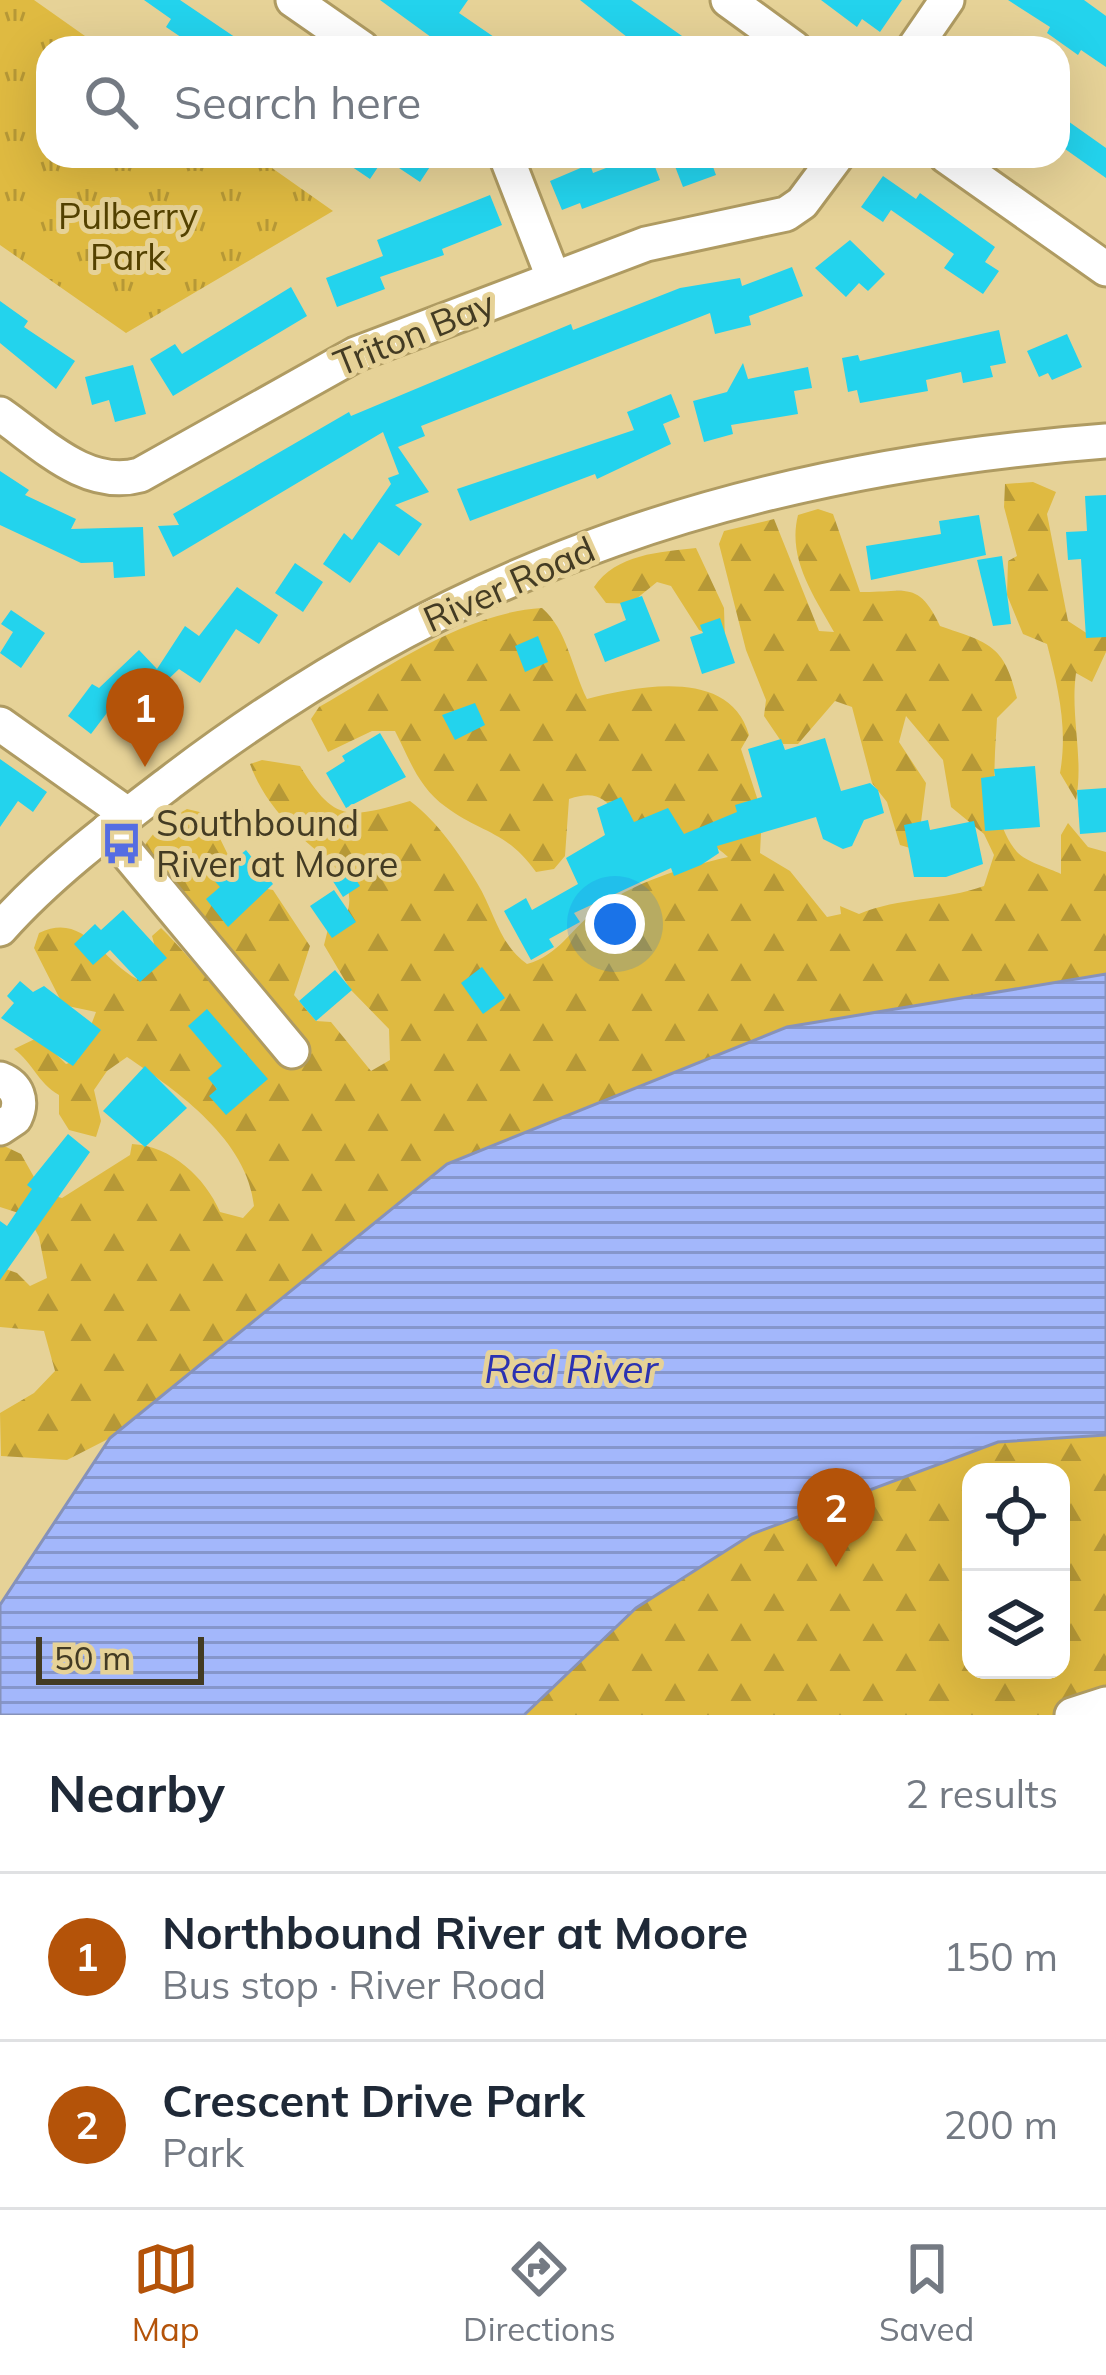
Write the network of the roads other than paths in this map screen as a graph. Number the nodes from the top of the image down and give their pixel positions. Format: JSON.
{"nodes":[{"id":1,"x":293,"y":0,"type":"edge"},
{"id":2,"x":728,"y":0,"type":"edge"},
{"id":3,"x":947,"y":0,"type":"edge"},
{"id":4,"x":345,"y":36,"type":"edge"},
{"id":5,"x":778,"y":36,"type":"edge"},
{"id":6,"x":922,"y":36,"type":"edge"},
{"id":7,"x":511,"y":168,"type":"edge"},
{"id":8,"x":828,"y":168,"type":"edge"},
{"id":9,"x":963,"y":168,"type":"edge"},
{"id":10,"x":1106,"y":269,"type":"edge"},
{"id":11,"x":553,"y":277,"type":"junction"},
{"id":12,"x":0,"y":414,"type":"edge"},
{"id":13,"x":1106,"y":441,"type":"edge"},
{"id":14,"x":0,"y":724,"type":"edge"},
{"id":15,"x":117,"y":822,"type":"junction"},
{"id":16,"x":0,"y":929,"type":"edge"},
{"id":17,"x":292,"y":1051,"type":"dead end"},
{"id":18,"x":0,"y":1079,"type":"edge"},
{"id":19,"x":0,"y":1128,"type":"edge"},
{"id":20,"x":1106,"y":1705,"type":"edge"},
{"id":21,"x":1072,"y":1715,"type":"edge"}],
"edges":[{"from":1,"to":4,"type":"street"},
{"from":2,"to":5,"type":"street"},
{"from":3,"to":6,"type":"street"},
{"from":7,"to":11,"type":"street"},
{"from":8,"to":11,"type":"street","name":"Triton Bay"},
{"from":9,"to":10,"type":"street"},
{"from":11,"to":12,"type":"street","name":"Triton Bay"},
{"from":13,"to":15,"type":"street","name":"River Road"},
{"from":14,"to":15,"type":"street"},
{"from":15,"to":16,"type":"street","name":"River Road"},
{"from":15,"to":17,"type":"street"},
{"from":18,"to":19,"type":"street"},
{"from":20,"to":21,"type":"street"}]}
